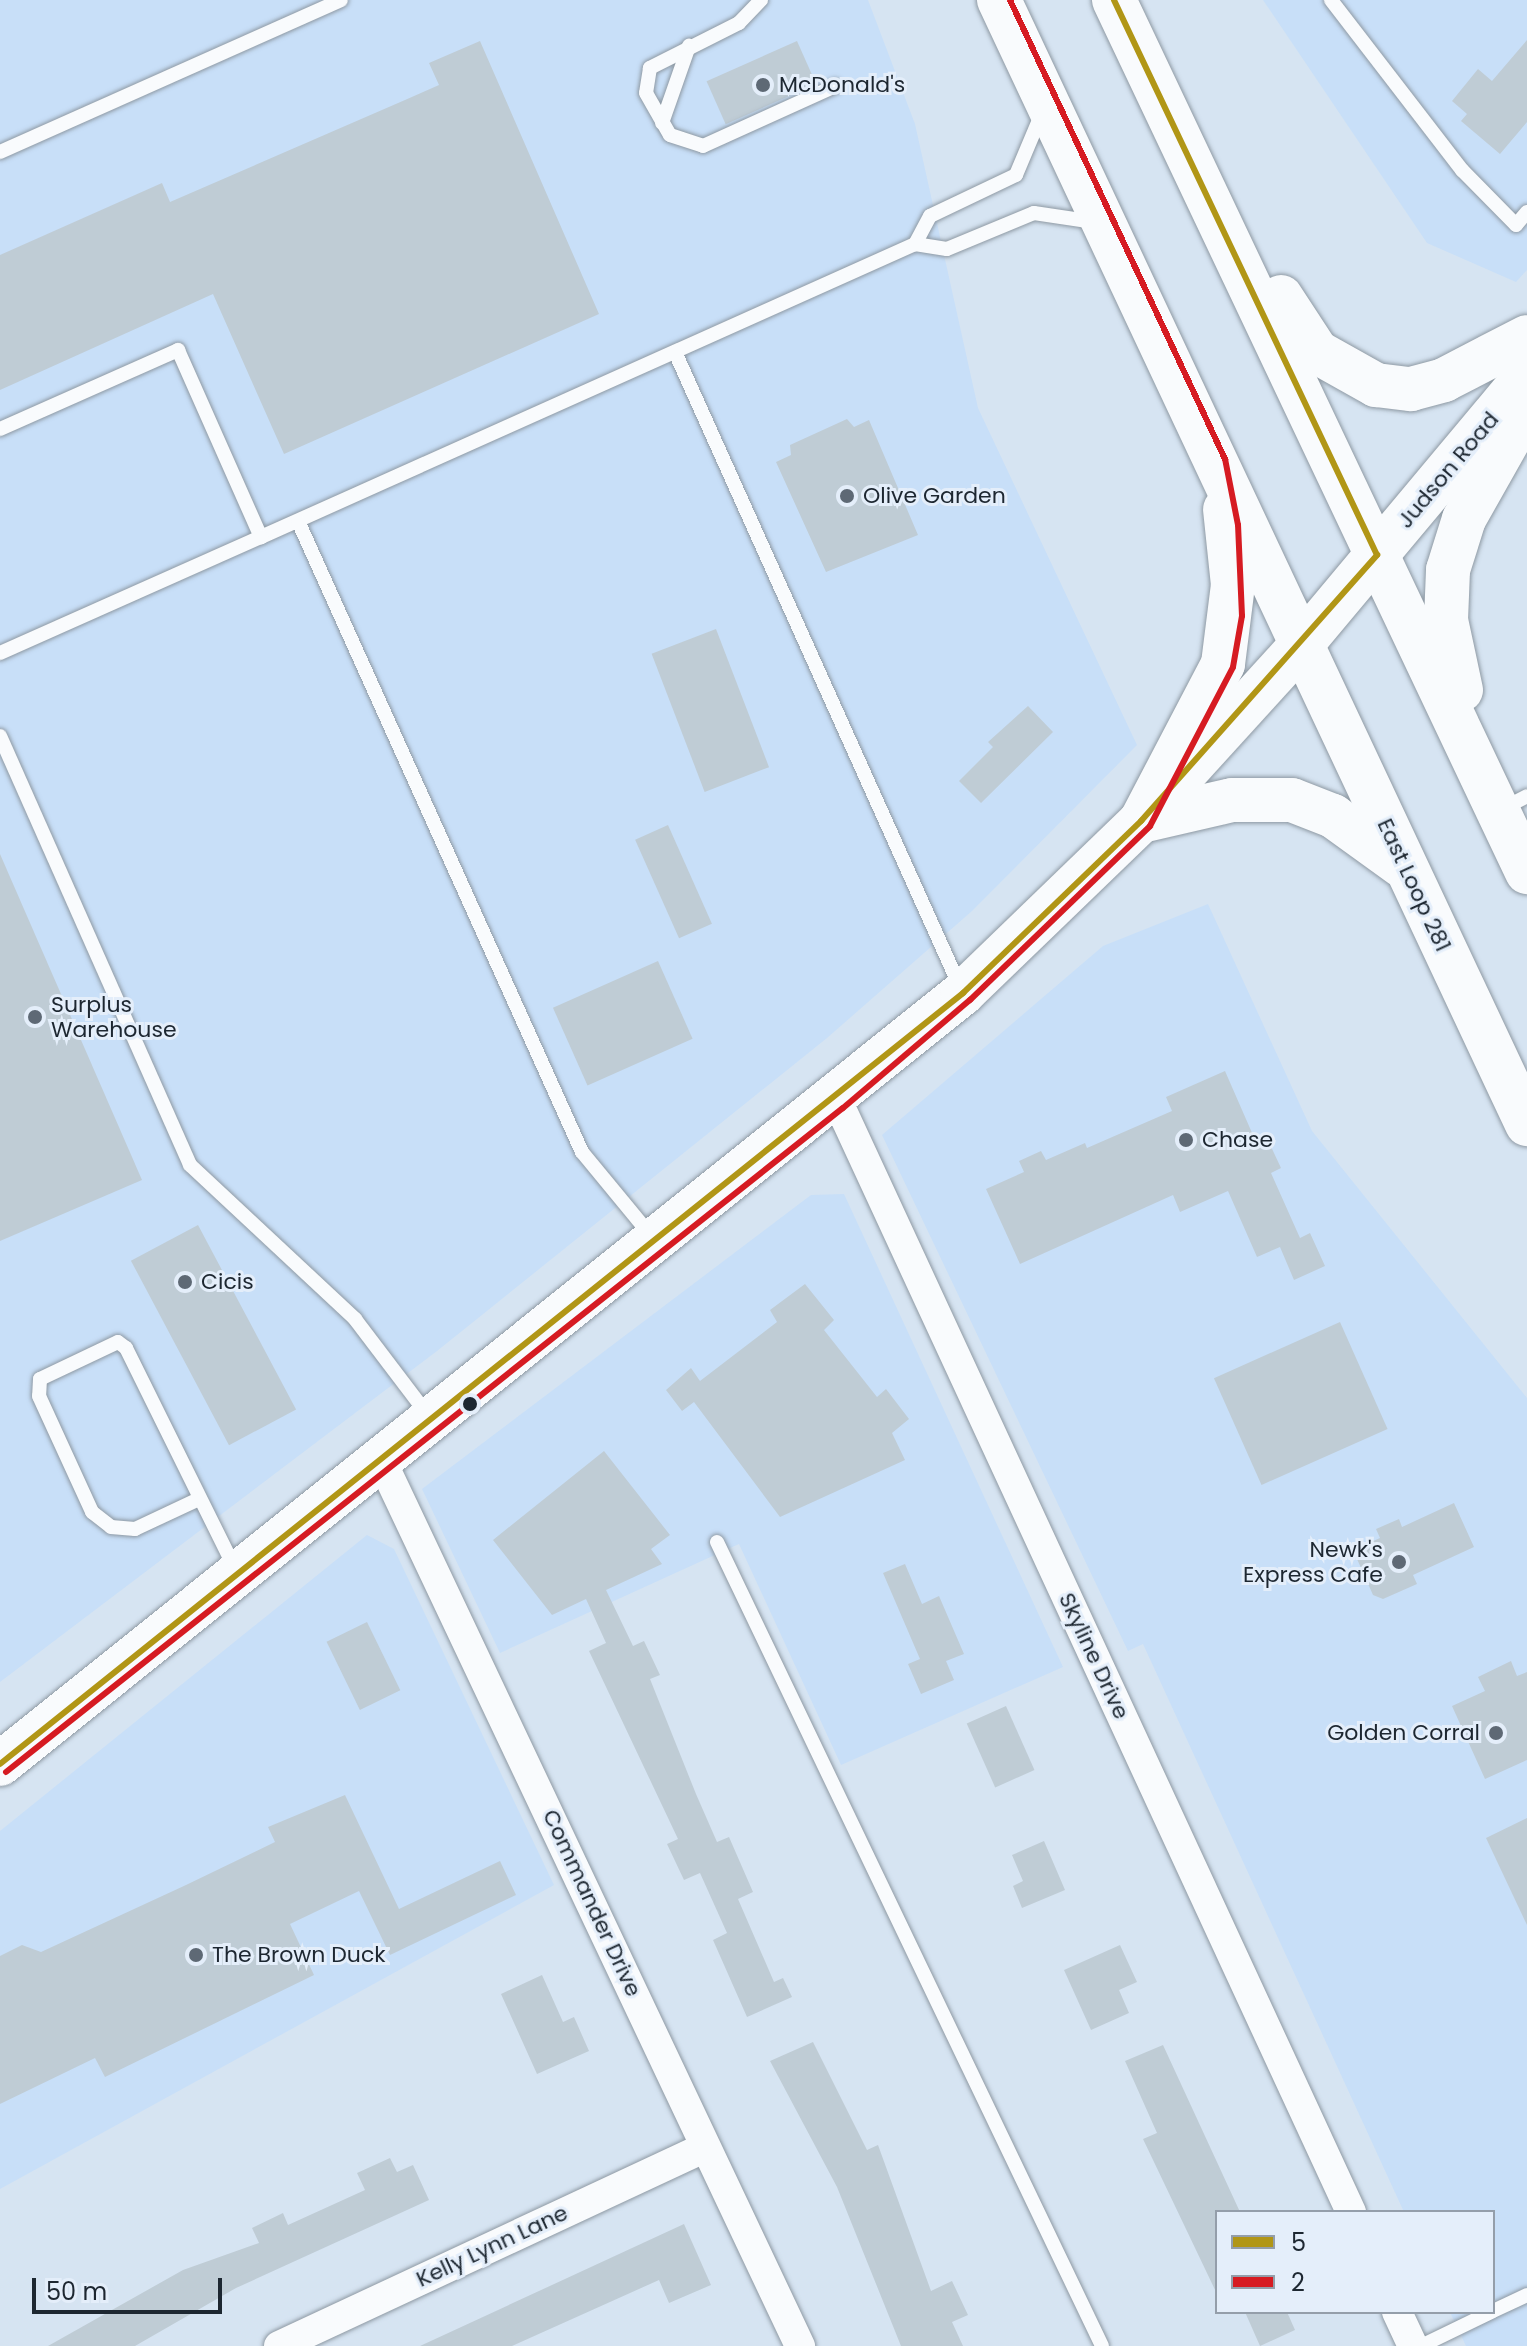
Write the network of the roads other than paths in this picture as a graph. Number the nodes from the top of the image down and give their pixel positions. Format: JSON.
{"nodes":[{"id":1,"x":341,"y":0,"type":"edge"},
{"id":2,"x":761,"y":0,"type":"edge"},
{"id":3,"x":999,"y":0,"type":"edge"},
{"id":4,"x":1114,"y":0,"type":"edge"},
{"id":5,"x":1331,"y":0,"type":"edge"},
{"id":6,"x":689,"y":46,"type":"junction"},
{"id":7,"x":835,"y":86,"type":"dead end"},
{"id":8,"x":1046,"y":101,"type":"junction"},
{"id":9,"x":662,"y":123,"type":"junction"},
{"id":10,"x":0,"y":152,"type":"edge"},
{"id":11,"x":1203,"y":189,"type":"junction"},
{"id":12,"x":1527,"y":212,"type":"edge"},
{"id":13,"x":1104,"y":224,"type":"junction"},
{"id":14,"x":915,"y":244,"type":"junction"},
{"id":15,"x":1527,"y":337,"type":"edge"},
{"id":16,"x":675,"y":352,"type":"junction"},
{"id":17,"x":1527,"y":375,"type":"edge"},
{"id":18,"x":1527,"y":407,"type":"edge"},
{"id":19,"x":0,"y":429,"type":"edge"},
{"id":20,"x":1216,"y":463,"type":"junction"},
{"id":21,"x":298,"y":521,"type":"junction"},
{"id":22,"x":261,"y":537,"type":"junction"},
{"id":23,"x":1377,"y":555,"type":"junction"},
{"id":24,"x":1302,"y":644,"type":"junction"},
{"id":25,"x":0,"y":653,"type":"edge"},
{"id":26,"x":0,"y":736,"type":"edge"},
{"id":27,"x":1502,"y":795,"type":"edge"},
{"id":28,"x":1141,"y":821,"type":"junction"},
{"id":29,"x":1405,"y":868,"type":"junction"},
{"id":30,"x":1527,"y":872,"type":"edge"},
{"id":31,"x":963,"y":993,"type":"junction"},
{"id":32,"x":837,"y":1100,"type":"junction"},
{"id":33,"x":1527,"y":1124,"type":"edge"},
{"id":34,"x":657,"y":1243,"type":"junction"},
{"id":35,"x":433,"y":1422,"type":"junction"},
{"id":36,"x":382,"y":1462,"type":"junction"},
{"id":37,"x":197,"y":1500,"type":"junction"},
{"id":38,"x":717,"y":1542,"type":"dead end"},
{"id":39,"x":239,"y":1574,"type":"junction"},
{"id":40,"x":0,"y":1764,"type":"edge"},
{"id":41,"x":705,"y":2147,"type":"junction"},
{"id":42,"x":1350,"y":2210,"type":"edge"},
{"id":43,"x":1527,"y":2295,"type":"edge"},
{"id":44,"x":1495,"y":2311,"type":"edge"},
{"id":45,"x":1398,"y":2314,"type":"edge"},
{"id":46,"x":1488,"y":2314,"type":"edge"},
{"id":47,"x":279,"y":2346,"type":"edge"},
{"id":48,"x":800,"y":2346,"type":"edge"},
{"id":49,"x":1102,"y":2346,"type":"edge"},
{"id":50,"x":1413,"y":2346,"type":"edge"},
{"id":51,"x":1421,"y":2346,"type":"edge"}],
"edges":[{"from":1,"to":10,"type":"lane"},
{"from":2,"to":6,"type":"lane"},
{"from":3,"to":8,"type":"main road","name":"East Loop 281"},
{"from":4,"to":11,"type":"main road"},
{"from":5,"to":12,"type":"lane"},
{"from":6,"to":9,"type":"lane"},
{"from":6,"to":9,"type":"lane"},
{"from":7,"to":9,"type":"lane"},
{"from":8,"to":13,"type":"main road","name":"East Loop 281"},
{"from":8,"to":14,"type":"lane"},
{"from":11,"to":15,"type":"main road"},
{"from":11,"to":23,"type":"main road"},
{"from":13,"to":14,"type":"lane"},
{"from":13,"to":20,"type":"main road","name":"East Loop 281"},
{"from":14,"to":16,"type":"lane"},
{"from":16,"to":21,"type":"lane"},
{"from":16,"to":31,"type":"lane"},
{"from":17,"to":23,"type":"main road","name":"Judson Road"},
{"from":18,"to":27,"type":"main road"},
{"from":19,"to":22,"type":"lane"},
{"from":20,"to":24,"type":"main road","name":"East Loop 281"},
{"from":20,"to":28,"type":"main road"},
{"from":21,"to":22,"type":"lane"},
{"from":21,"to":34,"type":"lane"},
{"from":22,"to":25,"type":"lane"},
{"from":23,"to":24,"type":"main road","name":"Judson Road"},
{"from":23,"to":27,"type":"main road"},
{"from":24,"to":28,"type":"main road","name":"Judson Road"},
{"from":24,"to":29,"type":"main road","name":"East Loop 281"},
{"from":26,"to":35,"type":"lane"},
{"from":27,"to":30,"type":"main road"},
{"from":28,"to":29,"type":"main road"},
{"from":28,"to":31,"type":"main road","name":"Judson Road"},
{"from":29,"to":33,"type":"main road","name":"East Loop 281"},
{"from":31,"to":32,"type":"main road","name":"Judson Road"},
{"from":32,"to":34,"type":"main road","name":"Judson Road"},
{"from":32,"to":42,"type":"street","name":"Skyline Drive"},
{"from":34,"to":35,"type":"main road","name":"Judson Road"},
{"from":35,"to":36,"type":"main road","name":"Judson Road"},
{"from":36,"to":39,"type":"main road","name":"Judson Road"},
{"from":36,"to":41,"type":"street","name":"Commander Drive"},
{"from":37,"to":37,"type":"lane"},
{"from":37,"to":39,"type":"lane"},
{"from":38,"to":49,"type":"lane"},
{"from":39,"to":40,"type":"main road","name":"Judson Road"},
{"from":41,"to":47,"type":"street","name":"Kelly Lynn Lane"},
{"from":41,"to":48,"type":"street","name":"Commander Drive"},
{"from":43,"to":44,"type":"lane"},
{"from":45,"to":50,"type":"street"},
{"from":46,"to":51,"type":"lane"}]}
